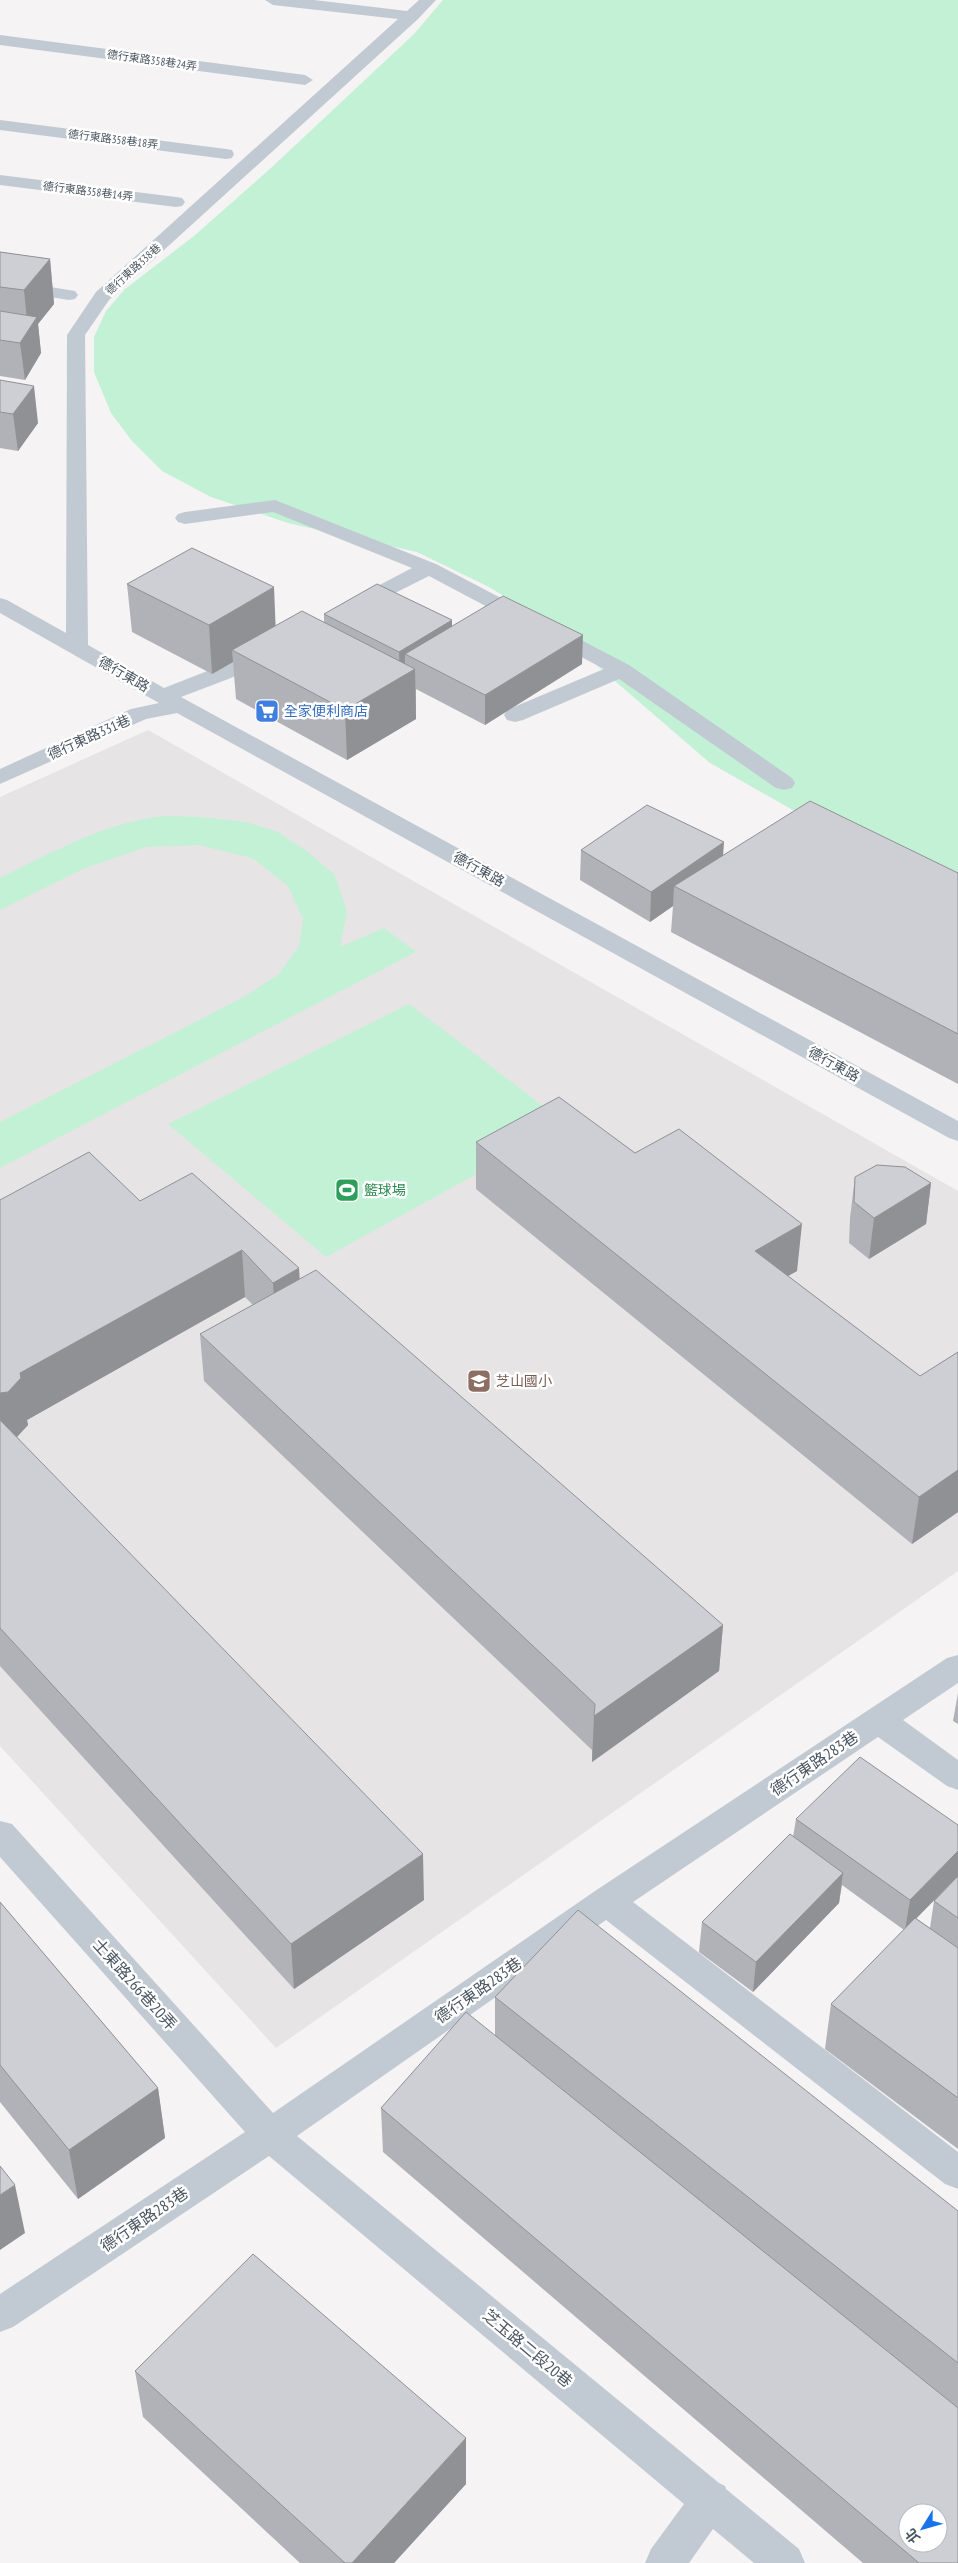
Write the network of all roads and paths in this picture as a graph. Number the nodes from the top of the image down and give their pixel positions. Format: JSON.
{"nodes":[{"id":1,"x":273,"y":0,"type":"edge"},
{"id":2,"x":428,"y":0,"type":"edge"},
{"id":3,"x":412,"y":16,"type":"junction"},
{"id":4,"x":0,"y":40,"type":"edge"},
{"id":5,"x":305,"y":80,"type":"dead end"},
{"id":6,"x":0,"y":124,"type":"edge"},
{"id":7,"x":226,"y":154,"type":"dead end"},
{"id":8,"x":0,"y":180,"type":"edge"},
{"id":9,"x":176,"y":202,"type":"dead end"},
{"id":10,"x":0,"y":284,"type":"edge"},
{"id":11,"x":69,"y":295,"type":"dead end"},
{"id":12,"x":184,"y":518,"type":"dead end"},
{"id":13,"x":429,"y":568,"type":"junction"},
{"id":14,"x":0,"y":604,"type":"edge"},
{"id":15,"x":335,"y":616,"type":"edge"},
{"id":16,"x":283,"y":642,"type":"edge"},
{"id":17,"x":77,"y":647,"type":"junction"},
{"id":18,"x":621,"y":670,"type":"junction"},
{"id":19,"x":172,"y":701,"type":"junction"},
{"id":20,"x":514,"y":715,"type":"dead end"},
{"id":21,"x":0,"y":777,"type":"edge"},
{"id":22,"x":784,"y":783,"type":"dead end"},
{"id":23,"x":958,"y":1132,"type":"edge"},
{"id":24,"x":958,"y":1667,"type":"edge"},
{"id":25,"x":879,"y":1720,"type":"junction"},
{"id":26,"x":958,"y":1777,"type":"edge"},
{"id":27,"x":0,"y":1834,"type":"edge"},
{"id":28,"x":607,"y":1901,"type":"junction"},
{"id":29,"x":270,"y":2135,"type":"junction"},
{"id":30,"x":958,"y":2173,"type":"edge"},
{"id":31,"x":0,"y":2315,"type":"edge"},
{"id":32,"x":710,"y":2499,"type":"junction"},
{"id":33,"x":665,"y":2563,"type":"edge"},
{"id":34,"x":785,"y":2563,"type":"edge"}],
"edges":[{"from":1,"to":3,"type":"street"},
{"from":2,"to":3,"type":"street","name":"德行東路338巷"},
{"from":3,"to":17,"type":"street","name":"德行東路338巷"},
{"from":4,"to":5,"type":"street","name":"德行東路358巷24弄"},
{"from":6,"to":7,"type":"street","name":"德行東路358巷18弄"},
{"from":8,"to":9,"type":"street","name":"德行東路358巷14弄"},
{"from":10,"to":11,"type":"street"},
{"from":12,"to":13,"type":"street"},
{"from":13,"to":15,"type":"street"},
{"from":13,"to":18,"type":"street"},
{"from":14,"to":17,"type":"street","name":"德行東路"},
{"from":16,"to":19,"type":"street","name":"德行東路331巷"},
{"from":17,"to":19,"type":"street","name":"德行東路"},
{"from":18,"to":20,"type":"street"},
{"from":18,"to":22,"type":"street"},
{"from":19,"to":21,"type":"street","name":"德行東路331巷"},
{"from":19,"to":23,"type":"street","name":"德行東路"},
{"from":24,"to":25,"type":"street","name":"德行東路283巷"},
{"from":25,"to":26,"type":"street"},
{"from":25,"to":28,"type":"street","name":"德行東路283巷"},
{"from":27,"to":29,"type":"street","name":"士東路266巷20弄"},
{"from":28,"to":29,"type":"street","name":"德行東路283巷"},
{"from":28,"to":30,"type":"street"},
{"from":29,"to":31,"type":"street","name":"德行東路283巷"},
{"from":29,"to":32,"type":"street","name":"芝玉路二段20巷"},
{"from":32,"to":33,"type":"street"},
{"from":32,"to":34,"type":"street","name":"芝玉路二段20巷"}]}
